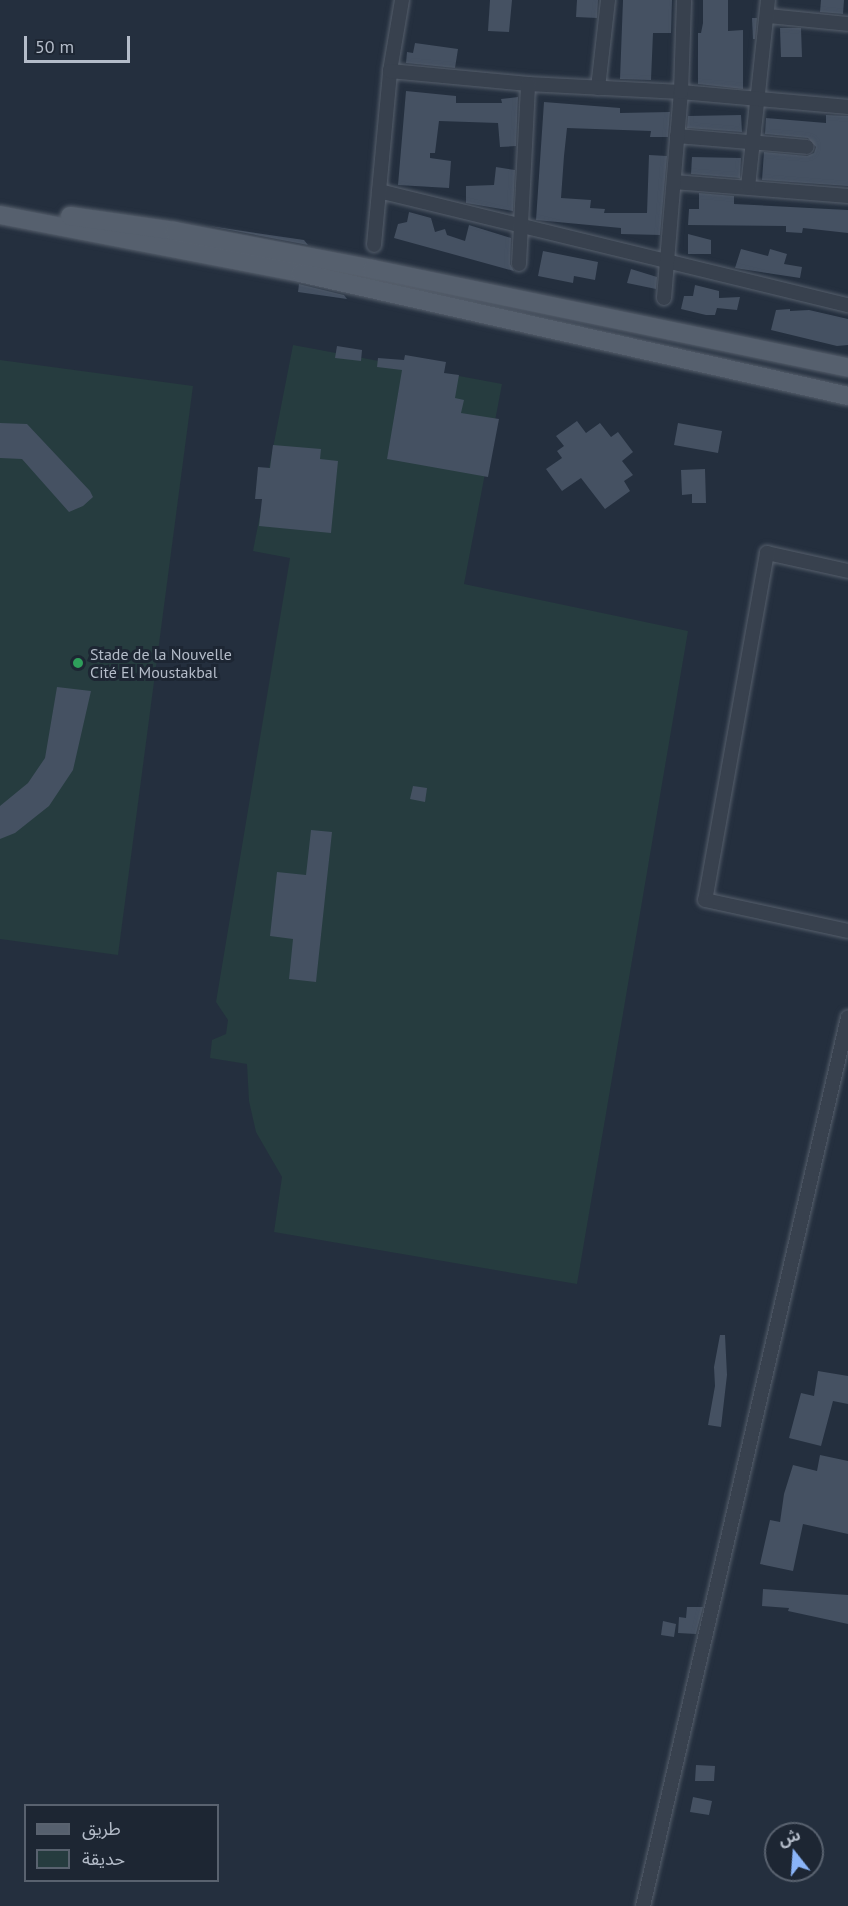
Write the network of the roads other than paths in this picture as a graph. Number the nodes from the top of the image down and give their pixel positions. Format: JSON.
{"nodes":[{"id":1,"x":402,"y":0,"type":"edge"},
{"id":2,"x":608,"y":0,"type":"edge"},
{"id":3,"x":684,"y":0,"type":"edge"},
{"id":4,"x":768,"y":0,"type":"edge"},
{"id":5,"x":768,"y":16,"type":"junction"},
{"id":6,"x":848,"y":24,"type":"edge"},
{"id":7,"x":390,"y":71,"type":"junction"},
{"id":8,"x":528,"y":84,"type":"junction"},
{"id":9,"x":598,"y":88,"type":"junction"},
{"id":10,"x":681,"y":92,"type":"junction"},
{"id":11,"x":759,"y":98,"type":"junction"},
{"id":12,"x":848,"y":107,"type":"edge"},
{"id":13,"x":677,"y":136,"type":"junction"},
{"id":14,"x":753,"y":141,"type":"junction"},
{"id":15,"x":807,"y":147,"type":"dead end"},
{"id":16,"x":674,"y":182,"type":"junction"},
{"id":17,"x":748,"y":187,"type":"junction"},
{"id":18,"x":379,"y":191,"type":"junction"},
{"id":19,"x":848,"y":196,"type":"edge"},
{"id":20,"x":0,"y":204,"type":"edge"},
{"id":21,"x":0,"y":215,"type":"edge"},
{"id":22,"x":521,"y":225,"type":"junction"},
{"id":23,"x":174,"y":239,"type":"junction"},
{"id":24,"x":374,"y":246,"type":"dead end"},
{"id":25,"x":669,"y":261,"type":"junction"},
{"id":26,"x":519,"y":264,"type":"dead end"},
{"id":27,"x":302,"y":265,"type":"junction"},
{"id":28,"x":664,"y":298,"type":"dead end"},
{"id":29,"x":848,"y":304,"type":"edge"},
{"id":30,"x":848,"y":368,"type":"edge"},
{"id":31,"x":848,"y":396,"type":"edge"},
{"id":32,"x":848,"y":571,"type":"edge"},
{"id":33,"x":848,"y":931,"type":"edge"},
{"id":34,"x":848,"y":1017,"type":"edge"},
{"id":35,"x":643,"y":1906,"type":"edge"}],
"edges":[{"from":1,"to":7,"type":"street"},
{"from":2,"to":9,"type":"street"},
{"from":3,"to":10,"type":"street"},
{"from":4,"to":5,"type":"street"},
{"from":5,"to":6,"type":"street"},
{"from":5,"to":11,"type":"street"},
{"from":7,"to":8,"type":"street"},
{"from":7,"to":18,"type":"street"},
{"from":8,"to":9,"type":"street"},
{"from":8,"to":22,"type":"street"},
{"from":9,"to":10,"type":"street"},
{"from":10,"to":11,"type":"street"},
{"from":10,"to":13,"type":"street"},
{"from":11,"to":12,"type":"street"},
{"from":11,"to":14,"type":"street"},
{"from":13,"to":14,"type":"street"},
{"from":13,"to":16,"type":"street"},
{"from":14,"to":15,"type":"street"},
{"from":14,"to":17,"type":"street"},
{"from":16,"to":17,"type":"street"},
{"from":16,"to":25,"type":"street"},
{"from":17,"to":19,"type":"street"},
{"from":18,"to":22,"type":"street"},
{"from":18,"to":24,"type":"street"},
{"from":20,"to":23,"type":"main road"},
{"from":21,"to":23,"type":"main road"},
{"from":22,"to":25,"type":"street"},
{"from":22,"to":26,"type":"street"},
{"from":23,"to":27,"type":"main road"},
{"from":25,"to":28,"type":"street"},
{"from":25,"to":29,"type":"street"},
{"from":27,"to":30,"type":"main road"},
{"from":27,"to":31,"type":"main road"},
{"from":32,"to":33,"type":"street"},
{"from":34,"to":35,"type":"street"}]}
